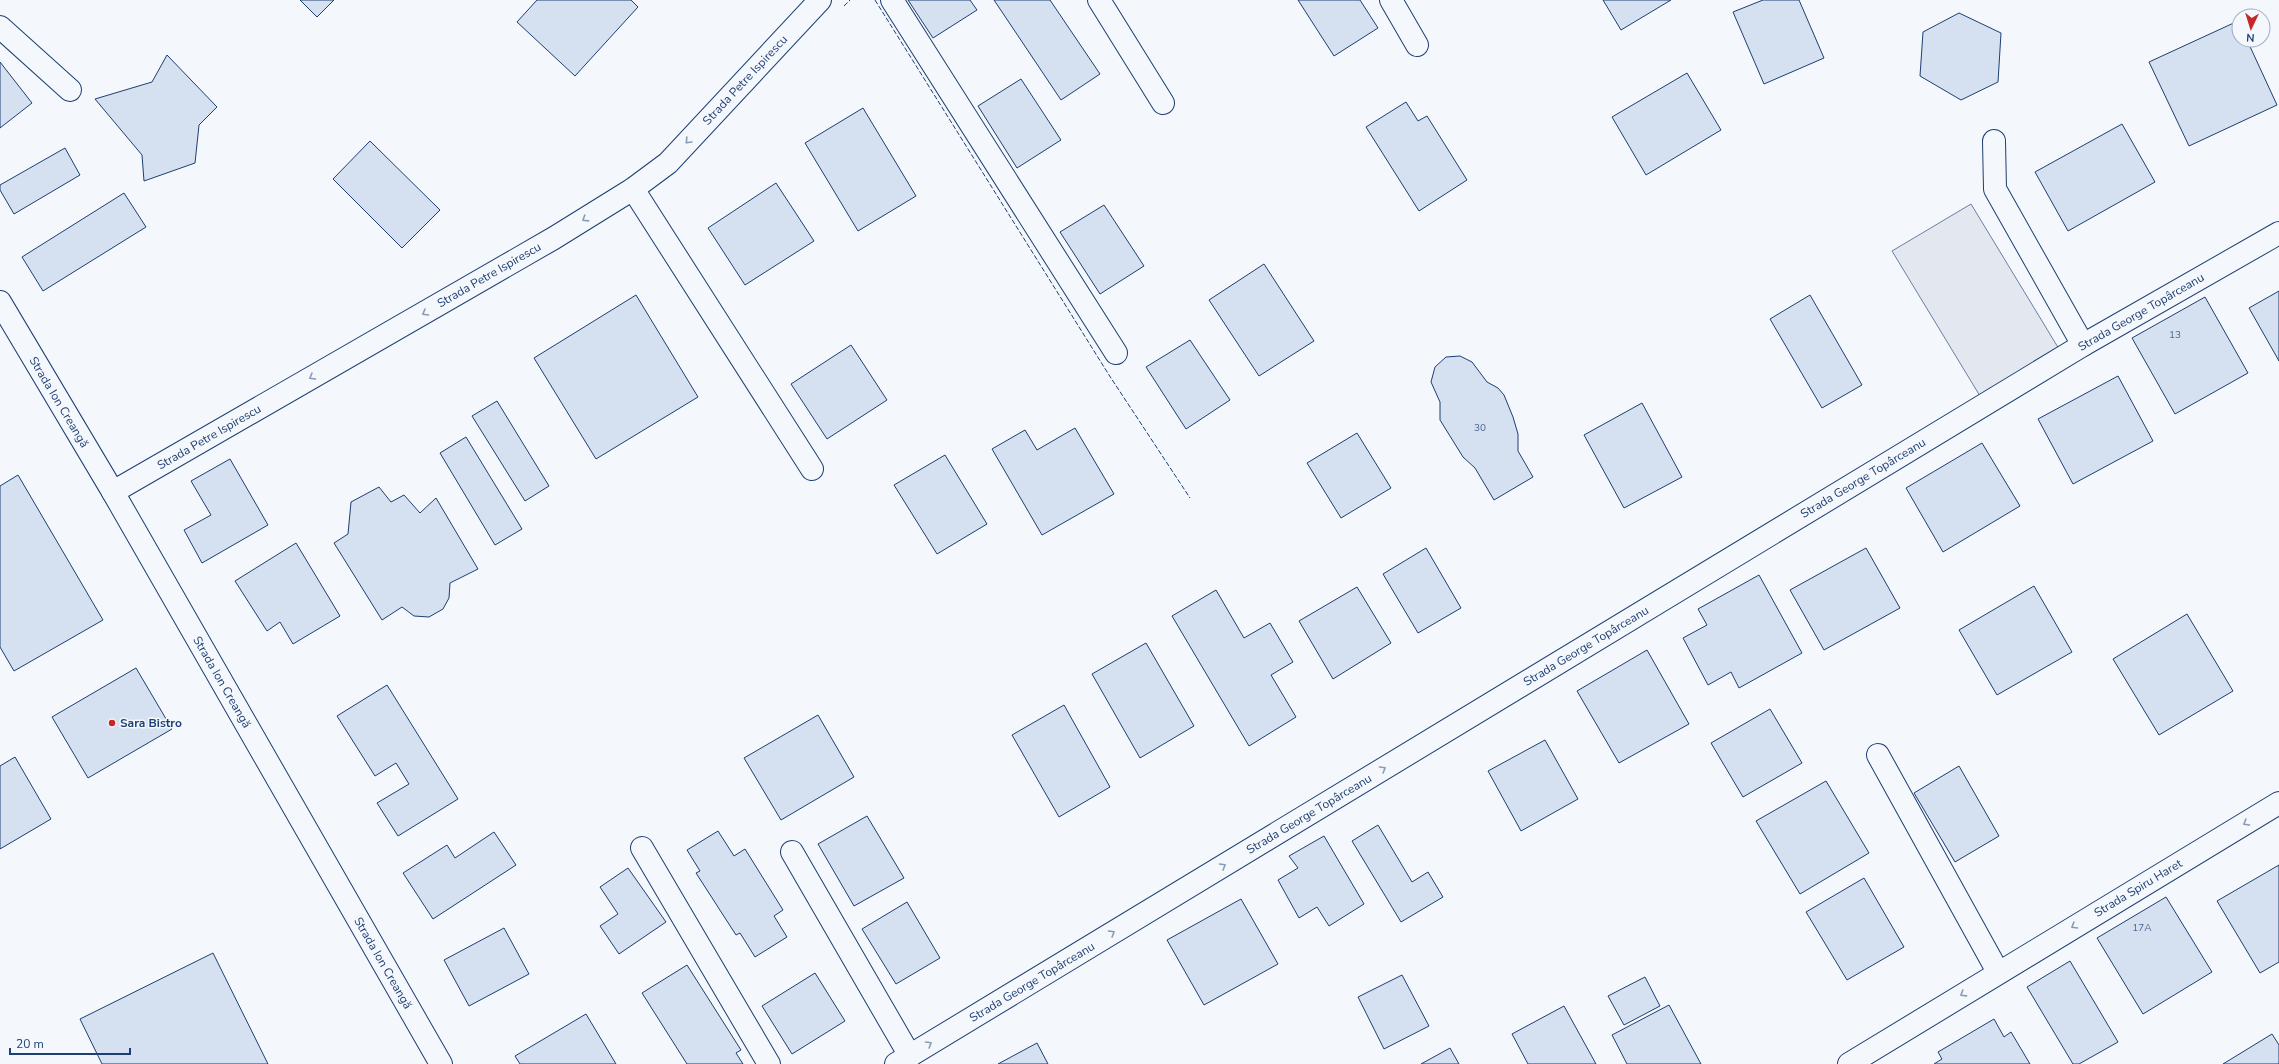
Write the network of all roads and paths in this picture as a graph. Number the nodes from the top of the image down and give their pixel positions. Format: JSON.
{"nodes":[{"id":1,"x":820,"y":0,"type":"edge"},
{"id":2,"x":892,"y":0,"type":"edge"},
{"id":3,"x":1099,"y":0,"type":"edge"},
{"id":4,"x":1391,"y":0,"type":"edge"},
{"id":5,"x":0,"y":27,"type":"edge"},
{"id":6,"x":1417,"y":45,"type":"dead end"},
{"id":7,"x":70,"y":90,"type":"dead end"},
{"id":8,"x":1163,"y":103,"type":"dead end"},
{"id":9,"x":1994,"y":141,"type":"dead end"},
{"id":10,"x":633,"y":189,"type":"junction"},
{"id":11,"x":2279,"y":232,"type":"edge"},
{"id":12,"x":0,"y":302,"type":"edge"},
{"id":13,"x":2083,"y":345,"type":"junction"},
{"id":14,"x":1116,"y":353,"type":"dead end"},
{"id":15,"x":812,"y":469,"type":"dead end"},
{"id":16,"x":113,"y":492,"type":"junction"},
{"id":17,"x":1878,"y":756,"type":"dead end"},
{"id":18,"x":2279,"y":803,"type":"edge"},
{"id":19,"x":642,"y":848,"type":"dead end"},
{"id":20,"x":792,"y":852,"type":"dead end"},
{"id":21,"x":1998,"y":972,"type":"junction"},
{"id":22,"x":903,"y":1060,"type":"edge"},
{"id":23,"x":440,"y":1064,"type":"edge"},
{"id":24,"x":769,"y":1064,"type":"edge"},
{"id":25,"x":1848,"y":1064,"type":"edge"}],
"edges":[{"from":1,"to":10,"type":"street","name":"Strada Petre Ispirescu","one_way":true},
{"from":2,"to":14,"type":"street"},
{"from":3,"to":8,"type":"street"},
{"from":4,"to":6,"type":"street"},
{"from":5,"to":7,"type":"street"},
{"from":9,"to":13,"type":"street"},
{"from":10,"to":15,"type":"street"},
{"from":10,"to":16,"type":"street","name":"Strada Petre Ispirescu","one_way":true},
{"from":11,"to":13,"type":"street","name":"Strada George Topârceanu"},
{"from":12,"to":16,"type":"street","name":"Strada Ion Creangă"},
{"from":22,"to":13,"type":"street","name":"Strada George Topârceanu","one_way":true},
{"from":16,"to":23,"type":"street","name":"Strada Ion Creangă"},
{"from":17,"to":21,"type":"street"},
{"from":18,"to":21,"type":"street","name":"Strada Spiru Haret","one_way":true},
{"from":19,"to":24,"type":"street"},
{"from":20,"to":22,"type":"street"},
{"from":21,"to":25,"type":"street","name":"Strada Spiru Haret","one_way":true}]}
